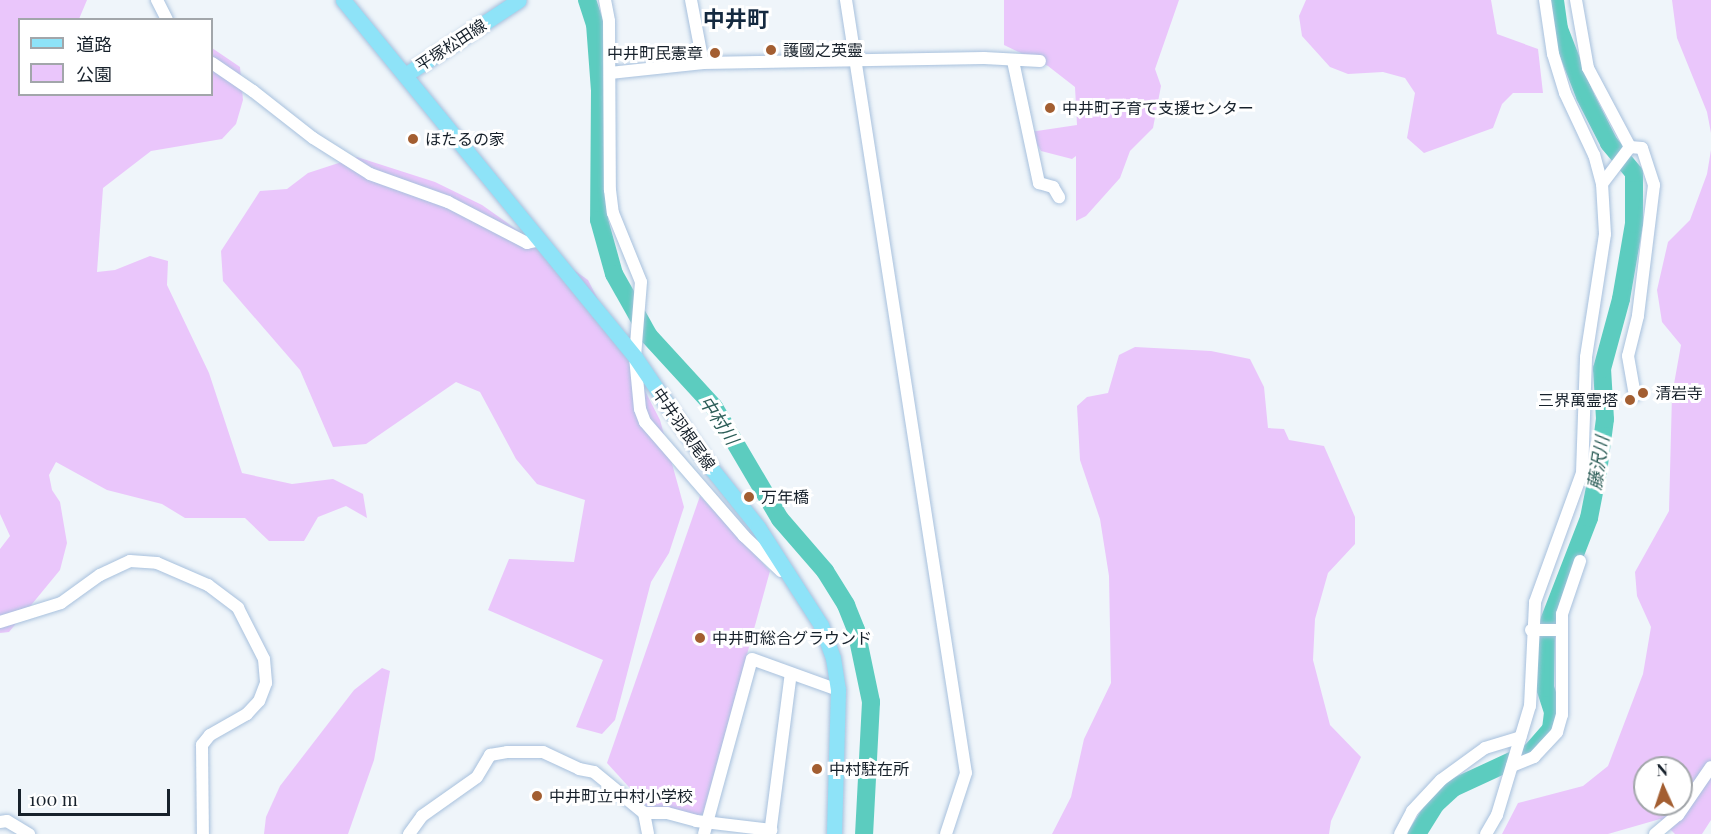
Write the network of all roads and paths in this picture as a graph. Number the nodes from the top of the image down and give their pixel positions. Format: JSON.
{"nodes":[{"id":1,"x":157,"y":0,"type":"edge"},
{"id":2,"x":343,"y":0,"type":"edge"},
{"id":3,"x":519,"y":0,"type":"edge"},
{"id":4,"x":605,"y":0,"type":"edge"},
{"id":5,"x":691,"y":0,"type":"edge"},
{"id":6,"x":846,"y":0,"type":"edge"},
{"id":7,"x":1545,"y":0,"type":"edge"},
{"id":8,"x":1576,"y":0,"type":"edge"},
{"id":9,"x":166,"y":18,"type":"edge"},
{"id":10,"x":856,"y":61,"type":"junction"},
{"id":11,"x":1013,"y":61,"type":"junction"},
{"id":12,"x":1040,"y":61,"type":"dead end"},
{"id":13,"x":703,"y":63,"type":"junction"},
{"id":14,"x":213,"y":64,"type":"edge"},
{"id":15,"x":610,"y":73,"type":"junction"},
{"id":16,"x":405,"y":75,"type":"junction"},
{"id":17,"x":1629,"y":149,"type":"junction"},
{"id":18,"x":1602,"y":184,"type":"junction"},
{"id":19,"x":1059,"y":197,"type":"dead end"},
{"id":20,"x":540,"y":240,"type":"junction"},
{"id":21,"x":635,"y":357,"type":"junction"},
{"id":22,"x":1635,"y":395,"type":"dead end"},
{"id":23,"x":740,"y":503,"type":"junction"},
{"id":24,"x":744,"y":536,"type":"junction"},
{"id":25,"x":1580,"y":561,"type":"dead end"},
{"id":26,"x":795,"y":584,"type":"junction"},
{"id":27,"x":0,"y":622,"type":"edge"},
{"id":28,"x":1535,"y":630,"type":"junction"},
{"id":29,"x":1560,"y":630,"type":"junction"},
{"id":30,"x":791,"y":674,"type":"junction"},
{"id":31,"x":838,"y":690,"type":"junction"},
{"id":32,"x":1521,"y":734,"type":"junction"},
{"id":33,"x":1512,"y":766,"type":"junction"},
{"id":34,"x":1711,"y":767,"type":"edge"},
{"id":35,"x":644,"y":813,"type":"junction"},
{"id":36,"x":0,"y":822,"type":"edge"},
{"id":37,"x":705,"y":828,"type":"edge"},
{"id":38,"x":771,"y":832,"type":"edge"},
{"id":39,"x":29,"y":834,"type":"edge"},
{"id":40,"x":203,"y":834,"type":"edge"},
{"id":41,"x":409,"y":834,"type":"edge"},
{"id":42,"x":648,"y":834,"type":"edge"},
{"id":43,"x":834,"y":834,"type":"edge"},
{"id":44,"x":946,"y":834,"type":"edge"},
{"id":45,"x":1400,"y":834,"type":"edge"},
{"id":46,"x":1486,"y":834,"type":"edge"},
{"id":47,"x":1655,"y":834,"type":"edge"}],
"edges":[{"from":1,"to":9,"type":"street"},
{"from":2,"to":16,"type":"main road","name":"平塚松田線"},
{"from":3,"to":16,"type":"main road","name":"平塚松田線"},
{"from":4,"to":15,"type":"street"},
{"from":5,"to":13,"type":"street"},
{"from":6,"to":10,"type":"street"},
{"from":7,"to":18,"type":"street"},
{"from":8,"to":17,"type":"street"},
{"from":10,"to":11,"type":"street"},
{"from":10,"to":13,"type":"street"},
{"from":10,"to":44,"type":"street"},
{"from":11,"to":12,"type":"street"},
{"from":11,"to":19,"type":"street"},
{"from":13,"to":15,"type":"street"},
{"from":14,"to":20,"type":"street"},
{"from":15,"to":21,"type":"street"},
{"from":16,"to":20,"type":"main road","name":"中井羽根尾線"},
{"from":17,"to":18,"type":"street"},
{"from":17,"to":22,"type":"street"},
{"from":18,"to":28,"type":"street"},
{"from":20,"to":21,"type":"main road","name":"中井羽根尾線"},
{"from":21,"to":23,"type":"main road","name":"中井羽根尾線"},
{"from":21,"to":24,"type":"street"},
{"from":23,"to":24,"type":"street"},
{"from":23,"to":26,"type":"main road","name":"中井羽根尾線"},
{"from":24,"to":26,"type":"street"},
{"from":25,"to":29,"type":"street"},
{"from":26,"to":31,"type":"main road","name":"中井羽根尾線"},
{"from":27,"to":40,"type":"street"},
{"from":28,"to":29,"type":"street"},
{"from":28,"to":32,"type":"street"},
{"from":29,"to":33,"type":"street"},
{"from":30,"to":31,"type":"street"},
{"from":30,"to":37,"type":"street"},
{"from":30,"to":38,"type":"street"},
{"from":31,"to":43,"type":"main road","name":"中井羽根尾線"},
{"from":32,"to":33,"type":"street"},
{"from":32,"to":45,"type":"street"},
{"from":33,"to":46,"type":"street"},
{"from":34,"to":47,"type":"street"},
{"from":35,"to":37,"type":"street"},
{"from":35,"to":41,"type":"street"},
{"from":35,"to":42,"type":"street"},
{"from":36,"to":39,"type":"street"},
{"from":37,"to":38,"type":"street"}]}
